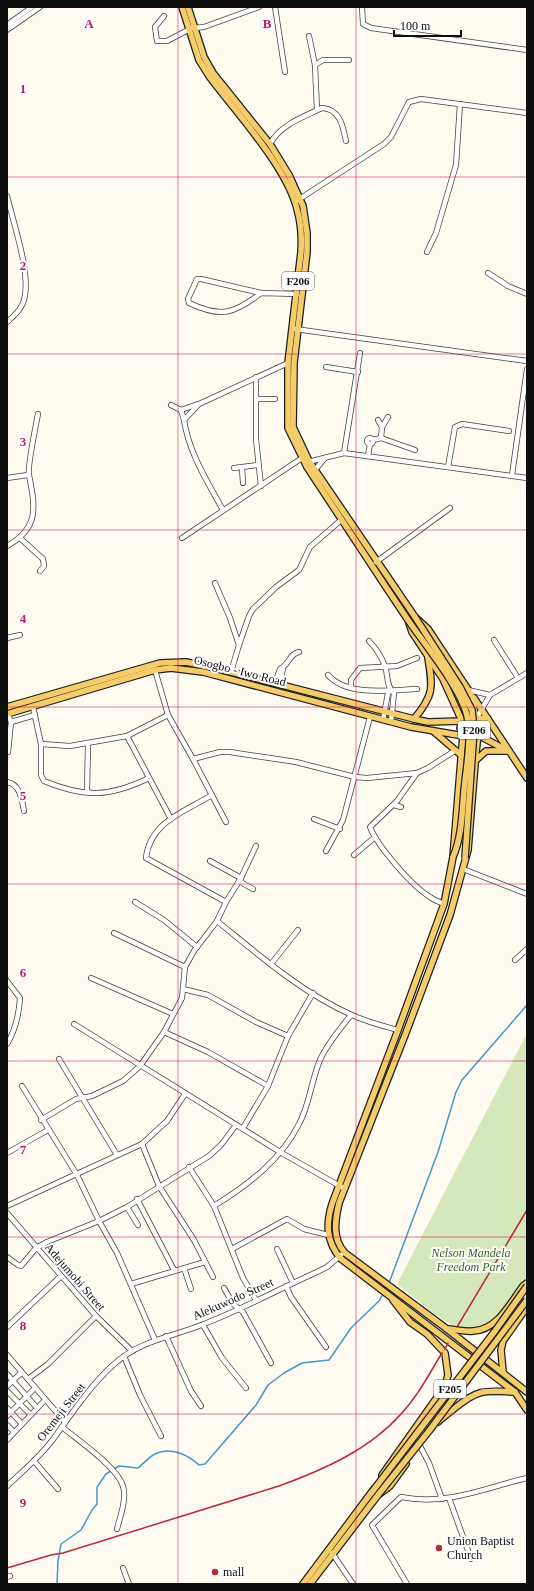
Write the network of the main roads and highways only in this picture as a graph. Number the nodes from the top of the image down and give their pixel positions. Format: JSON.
{"nodes":[{"id":1,"x":182,"y":7,"type":"edge"},
{"id":2,"x":188,"y":7,"type":"edge"},
{"id":3,"x":191,"y":29,"type":"junction"},
{"id":4,"x":296,"y":330,"type":"junction"},
{"id":5,"x":307,"y":463,"type":"junction"},
{"id":6,"x":313,"y":472,"type":"junction"},
{"id":7,"x":415,"y":617,"type":"junction"},
{"id":8,"x":408,"y":620,"type":"junction"},
{"id":9,"x":428,"y":656,"type":"junction"},
{"id":10,"x":470,"y":692,"type":"junction"},
{"id":11,"x":7,"y":707,"type":"edge"},
{"id":12,"x":8,"y":714,"type":"edge"},
{"id":13,"x":414,"y":719,"type":"junction"},
{"id":14,"x":476,"y":719,"type":"junction"},
{"id":15,"x":488,"y":719,"type":"junction"},
{"id":16,"x":462,"y":721,"type":"junction"},
{"id":17,"x":433,"y":730,"type":"junction"},
{"id":18,"x":462,"y":735,"type":"junction"},
{"id":19,"x":478,"y":735,"type":"junction"},
{"id":20,"x":508,"y":751,"type":"junction"},
{"id":21,"x":460,"y":752,"type":"junction"},
{"id":22,"x":476,"y":752,"type":"junction"},
{"id":23,"x":476,"y":760,"type":"junction"},
{"id":24,"x":527,"y":778,"type":"edge"},
{"id":25,"x":453,"y":857,"type":"junction"},
{"id":26,"x":465,"y":858,"type":"junction"},
{"id":27,"x":419,"y":975,"type":"junction"},
{"id":28,"x":426,"y":978,"type":"junction"},
{"id":29,"x":527,"y":1283,"type":"edge"},
{"id":30,"x":527,"y":1286,"type":"edge"},
{"id":31,"x":390,"y":1296,"type":"junction"},
{"id":32,"x":527,"y":1300,"type":"edge"},
{"id":33,"x":527,"y":1307,"type":"edge"},
{"id":34,"x":447,"y":1329,"type":"junction"},
{"id":35,"x":503,"y":1372,"type":"junction"},
{"id":36,"x":527,"y":1391,"type":"edge"},
{"id":37,"x":515,"y":1392,"type":"junction"},
{"id":38,"x":527,"y":1410,"type":"edge"},
{"id":39,"x":372,"y":1492,"type":"junction"},
{"id":40,"x":378,"y":1495,"type":"junction"},
{"id":41,"x":303,"y":1584,"type":"edge"},
{"id":42,"x":310,"y":1584,"type":"edge"}],
"edges":[{"from":1,"to":3,"type":"main road","number":"F206"},
{"from":2,"to":3,"type":"main road","number":"F206"},
{"from":3,"to":4,"type":"main road","number":"F206"},
{"from":3,"to":4,"type":"main road","number":"F206"},
{"from":4,"to":5,"type":"main road","number":"F206"},
{"from":4,"to":5,"type":"main road","number":"F206"},
{"from":5,"to":6,"type":"main road","number":"F206"},
{"from":6,"to":7,"type":"main road","number":"F206"},
{"from":6,"to":8,"type":"main road","number":"F206"},
{"from":7,"to":10,"type":"main road"},
{"from":7,"to":26,"type":"main road","number":"F206","bridge":true},
{"from":8,"to":9,"type":"main road"},
{"from":8,"to":25,"type":"main road","number":"F206","bridge":true},
{"from":9,"to":13,"type":"main road"},
{"from":9,"to":16,"type":"main road"},
{"from":10,"to":14,"type":"main road"},
{"from":10,"to":15,"type":"main road","number":"F206"},
{"from":11,"to":13,"type":"main road","name":"Osogbo - Iwo Road"},
{"from":12,"to":17,"type":"main road","name":"Osogbo - Iwo Road"},
{"from":13,"to":16,"type":"main road","name":"Osogbo - Iwo Road"},
{"from":14,"to":15,"type":"main road"},
{"from":14,"to":16,"type":"main road"},
{"from":14,"to":19,"type":"main road"},
{"from":15,"to":20,"type":"main road","number":"F206"},
{"from":16,"to":18,"type":"main road"},
{"from":17,"to":18,"type":"main road","name":"Osogbo - Iwo Road"},
{"from":17,"to":21,"type":"main road"},
{"from":18,"to":19,"type":"main road"},
{"from":18,"to":21,"type":"main road"},
{"from":19,"to":20,"type":"main road"},
{"from":19,"to":22,"type":"main road"},
{"from":20,"to":23,"type":"main road"},
{"from":20,"to":24,"type":"main road","number":"F206"},
{"from":21,"to":22,"type":"main road"},
{"from":21,"to":25,"type":"main road"},
{"from":22,"to":23,"type":"main road"},
{"from":23,"to":26,"type":"main road"},
{"from":25,"to":27,"type":"main road"},
{"from":26,"to":28,"type":"main road"},
{"from":27,"to":28,"type":"main road"},
{"from":27,"to":31,"type":"main road"},
{"from":28,"to":34,"type":"main road"},
{"from":29,"to":34,"type":"main road"},
{"from":30,"to":39,"type":"main road","number":"F205","bridge":true},
{"from":31,"to":37,"type":"main road"},
{"from":31,"to":39,"type":"main road"},
{"from":32,"to":40,"type":"main road","number":"F205","bridge":true},
{"from":33,"to":35,"type":"main road"},
{"from":34,"to":35,"type":"main road"},
{"from":35,"to":36,"type":"main road"},
{"from":37,"to":38,"type":"main road"},
{"from":37,"to":40,"type":"main road"},
{"from":39,"to":41,"type":"main road","number":"F205"},
{"from":40,"to":42,"type":"main road"}]}
